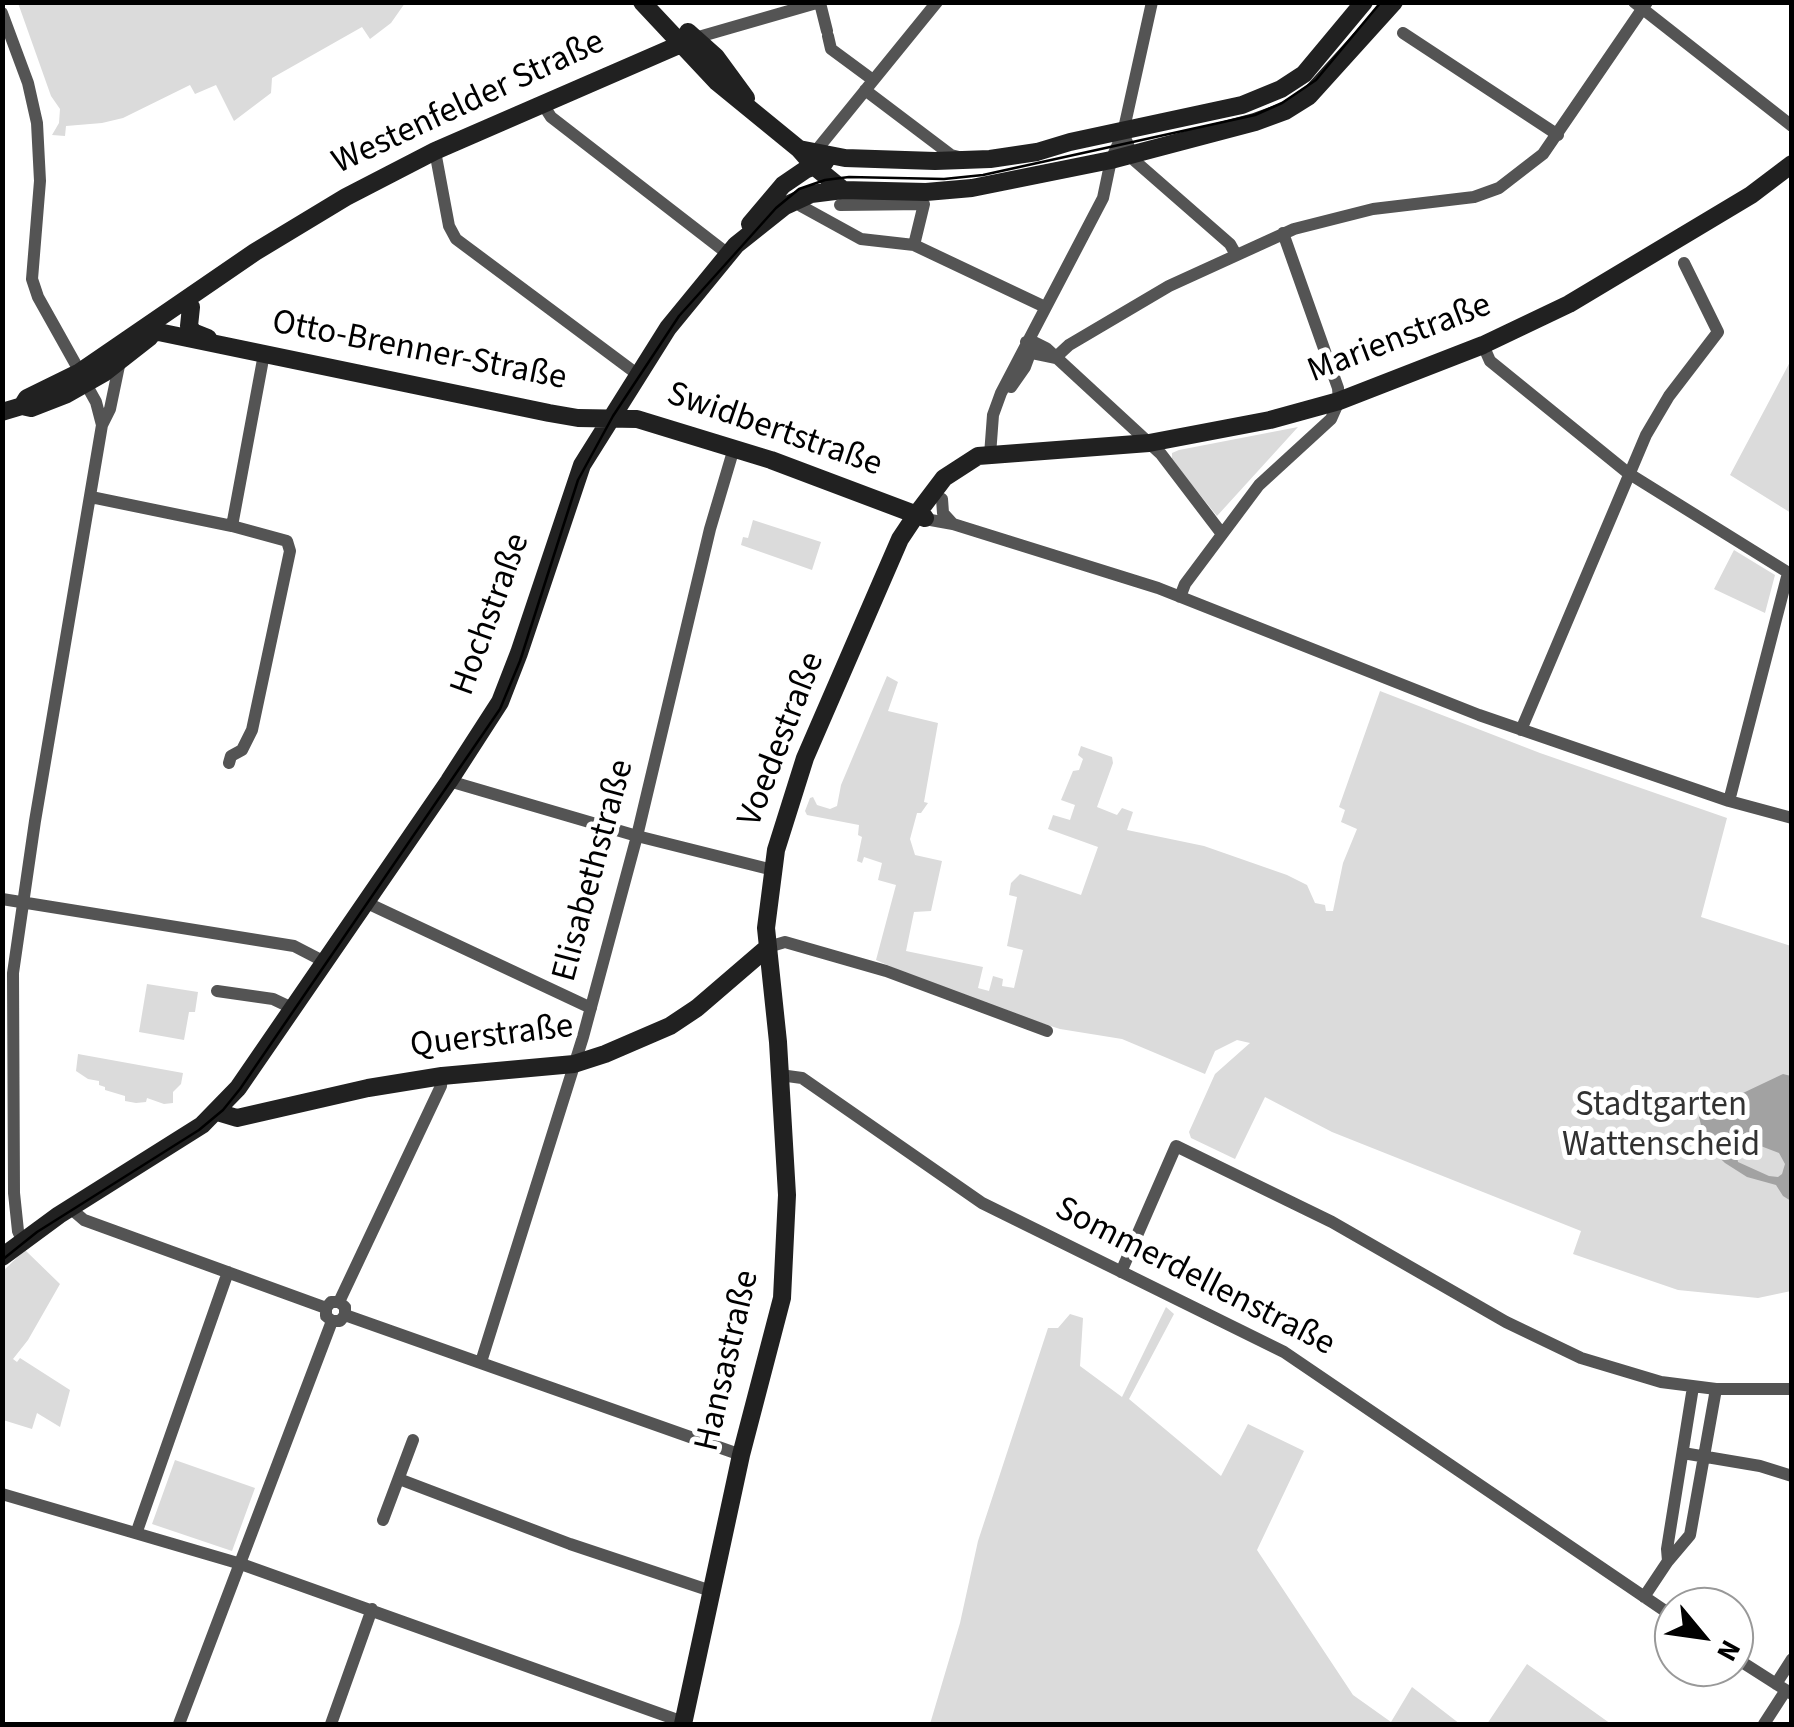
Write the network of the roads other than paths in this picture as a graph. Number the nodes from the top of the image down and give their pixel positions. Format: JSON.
{"nodes":[{"id":1,"x":820,"y":2,"type":"edge"},
{"id":2,"x":937,"y":2,"type":"edge"},
{"id":3,"x":1152,"y":2,"type":"edge"},
{"id":4,"x":1364,"y":2,"type":"edge"},
{"id":5,"x":1394,"y":2,"type":"edge"},
{"id":6,"x":645,"y":4,"type":"edge"},
{"id":7,"x":1641,"y":5,"type":"edge"},
{"id":8,"x":2,"y":12,"type":"edge"},
{"id":9,"x":1403,"y":33,"type":"dead end"},
{"id":10,"x":688,"y":41,"type":"junction"},
{"id":11,"x":639,"y":60,"type":"junction"},
{"id":12,"x":869,"y":85,"type":"junction"},
{"id":13,"x":542,"y":103,"type":"junction"},
{"id":14,"x":1792,"y":126,"type":"edge"},
{"id":15,"x":1124,"y":132,"type":"junction"},
{"id":16,"x":1558,"y":135,"type":"junction"},
{"id":17,"x":434,"y":151,"type":"junction"},
{"id":18,"x":1133,"y":154,"type":"junction"},
{"id":19,"x":809,"y":156,"type":"junction"},
{"id":20,"x":1112,"y":160,"type":"junction"},
{"id":21,"x":971,"y":161,"type":"junction"},
{"id":22,"x":1792,"y":164,"type":"edge"},
{"id":23,"x":841,"y":198,"type":"junction"},
{"id":24,"x":798,"y":199,"type":"junction"},
{"id":25,"x":830,"y":224,"type":"junction"},
{"id":26,"x":1282,"y":233,"type":"junction"},
{"id":27,"x":914,"y":245,"type":"junction"},
{"id":28,"x":732,"y":250,"type":"junction"},
{"id":29,"x":1235,"y":253,"type":"junction"},
{"id":30,"x":1684,"y":263,"type":"dead end"},
{"id":31,"x":219,"y":279,"type":"junction"},
{"id":32,"x":191,"y":307,"type":"junction"},
{"id":33,"x":1043,"y":312,"type":"junction"},
{"id":34,"x":150,"y":331,"type":"junction"},
{"id":35,"x":216,"y":344,"type":"junction"},
{"id":36,"x":1483,"y":345,"type":"junction"},
{"id":37,"x":1030,"y":346,"type":"junction"},
{"id":38,"x":264,"y":354,"type":"junction"},
{"id":39,"x":1055,"y":358,"type":"junction"},
{"id":40,"x":120,"y":361,"type":"junction"},
{"id":41,"x":638,"y":374,"type":"junction"},
{"id":42,"x":83,"y":378,"type":"junction"},
{"id":43,"x":1339,"y":401,"type":"junction"},
{"id":44,"x":1305,"y":410,"type":"junction"},
{"id":45,"x":2,"y":412,"type":"edge"},
{"id":46,"x":610,"y":416,"type":"junction"},
{"id":47,"x":102,"y":426,"type":"junction"},
{"id":48,"x":1314,"y":434,"type":"junction"},
{"id":49,"x":1149,"y":443,"type":"junction"},
{"id":50,"x":734,"y":448,"type":"junction"},
{"id":51,"x":990,"y":456,"type":"junction"},
{"id":52,"x":1628,"y":473,"type":"junction"},
{"id":53,"x":91,"y":497,"type":"junction"},
{"id":54,"x":942,"y":499,"type":"junction"},
{"id":55,"x":921,"y":516,"type":"junction"},
{"id":56,"x":953,"y":524,"type":"junction"},
{"id":57,"x":232,"y":526,"type":"junction"},
{"id":58,"x":1222,"y":534,"type":"junction"},
{"id":59,"x":1790,"y":574,"type":"edge"},
{"id":60,"x":1180,"y":597,"type":"junction"},
{"id":61,"x":1521,"y":730,"type":"junction"},
{"id":62,"x":230,"y":763,"type":"dead end"},
{"id":63,"x":449,"y":782,"type":"junction"},
{"id":64,"x":1729,"y":802,"type":"junction"},
{"id":65,"x":1792,"y":818,"type":"edge"},
{"id":66,"x":637,"y":836,"type":"junction"},
{"id":67,"x":773,"y":870,"type":"junction"},
{"id":68,"x":2,"y":898,"type":"edge"},
{"id":69,"x":23,"y":902,"type":"junction"},
{"id":70,"x":365,"y":902,"type":"junction"},
{"id":71,"x":768,"y":948,"type":"junction"},
{"id":72,"x":323,"y":961,"type":"junction"},
{"id":73,"x":8,"y":984,"type":"edge"},
{"id":74,"x":218,"y":991,"type":"dead end"},
{"id":75,"x":292,"y":1008,"type":"junction"},
{"id":76,"x":591,"y":1008,"type":"junction"},
{"id":77,"x":1047,"y":1031,"type":"dead end"},
{"id":78,"x":574,"y":1064,"type":"junction"},
{"id":79,"x":780,"y":1075,"type":"junction"},
{"id":80,"x":442,"y":1076,"type":"junction"},
{"id":81,"x":223,"y":1106,"type":"junction"},
{"id":82,"x":70,"y":1208,"type":"junction"},
{"id":83,"x":22,"y":1240,"type":"junction"},
{"id":84,"x":2,"y":1257,"type":"edge"},
{"id":85,"x":228,"y":1272,"type":"junction"},
{"id":86,"x":1121,"y":1272,"type":"junction"},
{"id":87,"x":335,"y":1312,"type":"junction"},
{"id":88,"x":481,"y":1362,"type":"junction"},
{"id":89,"x":1693,"y":1387,"type":"junction"},
{"id":90,"x":1716,"y":1389,"type":"junction"},
{"id":91,"x":1792,"y":1390,"type":"edge"},
{"id":92,"x":413,"y":1440,"type":"dead end"},
{"id":93,"x":1683,"y":1453,"type":"junction"},
{"id":94,"x":741,"y":1455,"type":"junction"},
{"id":95,"x":1704,"y":1457,"type":"junction"},
{"id":96,"x":1792,"y":1476,"type":"edge"},
{"id":97,"x":398,"y":1479,"type":"junction"},
{"id":98,"x":2,"y":1494,"type":"edge"},
{"id":99,"x":383,"y":1520,"type":"dead end"},
{"id":100,"x":137,"y":1531,"type":"junction"},
{"id":101,"x":1668,"y":1560,"type":"junction"},
{"id":102,"x":241,"y":1564,"type":"junction"},
{"id":103,"x":711,"y":1590,"type":"junction"},
{"id":104,"x":1644,"y":1597,"type":"junction"},
{"id":105,"x":1654,"y":1604,"type":"edge"},
{"id":106,"x":372,"y":1609,"type":"junction"},
{"id":107,"x":1792,"y":1659,"type":"edge"},
{"id":108,"x":1754,"y":1670,"type":"edge"},
{"id":109,"x":1784,"y":1690,"type":"edge"},
{"id":110,"x":683,"y":1723,"type":"edge"},
{"id":111,"x":179,"y":1724,"type":"edge"},
{"id":112,"x":331,"y":1724,"type":"edge"},
{"id":113,"x":1764,"y":1724,"type":"edge"}],
"edges":[{"from":1,"to":10,"type":"street","name":"Westenfelder Straße"},
{"from":1,"to":12,"type":"street"},
{"from":2,"to":12,"type":"street","name":"Hochstraße"},
{"from":3,"to":15,"type":"street"},
{"from":4,"to":15,"type":"street"},
{"from":5,"to":18,"type":"street","name":"Hochstraße"},
{"from":6,"to":10,"type":"street"},
{"from":6,"to":11,"type":"street"},
{"from":7,"to":14,"type":"street"},
{"from":7,"to":16,"type":"street"},
{"from":8,"to":42,"type":"street"},
{"from":9,"to":16,"type":"street"},
{"from":10,"to":11,"type":"street","name":"Westenfelder Straße"},
{"from":10,"to":19,"type":"street"},
{"from":11,"to":13,"type":"street","name":"Westenfelder Straße"},
{"from":12,"to":19,"type":"street","name":"Hochstraße"},
{"from":12,"to":21,"type":"street"},
{"from":13,"to":17,"type":"street","name":"Westenfelder Straße"},
{"from":13,"to":28,"type":"street"},
{"from":15,"to":18,"type":"street"},
{"from":15,"to":20,"type":"street"},
{"from":15,"to":21,"type":"street"},
{"from":16,"to":26,"type":"street"},
{"from":17,"to":31,"type":"street","name":"Westenfelder Straße"},
{"from":17,"to":41,"type":"street"},
{"from":18,"to":20,"type":"street","name":"Hochstraße"},
{"from":18,"to":29,"type":"street"},
{"from":19,"to":21,"type":"street"},
{"from":19,"to":23,"type":"street"},
{"from":19,"to":28,"type":"street","name":"Hochstraße"},
{"from":20,"to":23,"type":"street","name":"Hochstraße"},
{"from":20,"to":33,"type":"street"},
{"from":22,"to":36,"type":"street","name":"Marienstraße"},
{"from":23,"to":24,"type":"street","name":"Hochstraße"},
{"from":23,"to":25,"type":"street"},
{"from":23,"to":27,"type":"street"},
{"from":24,"to":25,"type":"street"},
{"from":24,"to":28,"type":"street","name":"Hochstraße"},
{"from":25,"to":27,"type":"street"},
{"from":26,"to":29,"type":"street"},
{"from":26,"to":43,"type":"street"},
{"from":27,"to":33,"type":"street"},
{"from":28,"to":41,"type":"street","name":"Hochstraße"},
{"from":29,"to":39,"type":"street"},
{"from":30,"to":52,"type":"street"},
{"from":31,"to":32,"type":"street","name":"Westenfelder Straße"},
{"from":31,"to":34,"type":"street","name":"Westenfelder Straße"},
{"from":32,"to":34,"type":"street","name":"Westenfelder Straße"},
{"from":32,"to":35,"type":"street","name":"Otto-Brenner-Straße"},
{"from":33,"to":37,"type":"street"},
{"from":34,"to":35,"type":"street","name":"Otto-Brenner-Straße"},
{"from":34,"to":40,"type":"street","name":"Westenfelder Straße"},
{"from":34,"to":42,"type":"street","name":"Westenfelder Straße"},
{"from":35,"to":38,"type":"street","name":"Otto-Brenner-Straße"},
{"from":36,"to":43,"type":"street","name":"Marienstraße"},
{"from":36,"to":52,"type":"street"},
{"from":37,"to":39,"type":"street"},
{"from":37,"to":51,"type":"street"},
{"from":38,"to":46,"type":"street","name":"Otto-Brenner-Straße"},
{"from":38,"to":57,"type":"street"},
{"from":39,"to":49,"type":"street"},
{"from":40,"to":42,"type":"street","name":"Westenfelder Straße"},
{"from":40,"to":47,"type":"street"},
{"from":41,"to":46,"type":"street","name":"Hochstraße"},
{"from":42,"to":45,"type":"street","name":"Westenfelder Straße"},
{"from":42,"to":47,"type":"street"},
{"from":43,"to":44,"type":"street","name":"Marienstraße"},
{"from":43,"to":48,"type":"street"},
{"from":44,"to":48,"type":"street"},
{"from":44,"to":49,"type":"street","name":"Marienstraße"},
{"from":46,"to":50,"type":"street","name":"Swidbertstraße"},
{"from":46,"to":63,"type":"street","name":"Hochstraße"},
{"from":47,"to":53,"type":"street"},
{"from":48,"to":58,"type":"street"},
{"from":49,"to":51,"type":"street","name":"Marienstraße"},
{"from":49,"to":58,"type":"street"},
{"from":50,"to":55,"type":"street","name":"Swidbertstraße"},
{"from":50,"to":66,"type":"street","name":"Elisabethstraße"},
{"from":51,"to":54,"type":"street","name":"Voedestraße"},
{"from":51,"to":55,"type":"street","name":"Voedestraße"},
{"from":52,"to":59,"type":"street"},
{"from":52,"to":61,"type":"street"},
{"from":53,"to":57,"type":"street"},
{"from":53,"to":69,"type":"street"},
{"from":54,"to":55,"type":"street","name":"Voedestraße"},
{"from":54,"to":56,"type":"street"},
{"from":55,"to":56,"type":"street"},
{"from":55,"to":67,"type":"street","name":"Voedestraße"},
{"from":56,"to":60,"type":"street"},
{"from":57,"to":62,"type":"street"},
{"from":58,"to":60,"type":"street"},
{"from":59,"to":64,"type":"street"},
{"from":60,"to":61,"type":"street"},
{"from":61,"to":64,"type":"street"},
{"from":63,"to":66,"type":"street"},
{"from":63,"to":70,"type":"street","name":"Hochstraße"},
{"from":64,"to":65,"type":"street"},
{"from":66,"to":67,"type":"street"},
{"from":66,"to":76,"type":"street","name":"Elisabethstraße"},
{"from":67,"to":71,"type":"street","name":"Voedestraße"},
{"from":68,"to":69,"type":"street"},
{"from":69,"to":72,"type":"street"},
{"from":69,"to":73,"type":"street"},
{"from":70,"to":72,"type":"street","name":"Hochstraße"},
{"from":70,"to":76,"type":"street"},
{"from":71,"to":77,"type":"street"},
{"from":71,"to":78,"type":"street","name":"Querstraße"},
{"from":71,"to":79,"type":"street","name":"Hansastraße"},
{"from":72,"to":75,"type":"street","name":"Hochstraße"},
{"from":73,"to":83,"type":"street"},
{"from":74,"to":75,"type":"street"},
{"from":75,"to":81,"type":"street","name":"Hochstraße"},
{"from":76,"to":78,"type":"street","name":"Elisabethstraße"},
{"from":78,"to":80,"type":"street","name":"Querstraße"},
{"from":78,"to":88,"type":"street","name":"Elisabethstraße"},
{"from":79,"to":86,"type":"street","name":"Sommerdellenstraße"},
{"from":79,"to":94,"type":"street","name":"Hansastraße"},
{"from":80,"to":81,"type":"street","name":"Querstraße"},
{"from":80,"to":87,"type":"street"},
{"from":81,"to":82,"type":"street","name":"Hochstraße"},
{"from":82,"to":83,"type":"street","name":"Hochstraße"},
{"from":82,"to":85,"type":"street"},
{"from":83,"to":84,"type":"street","name":"Hochstraße"},
{"from":85,"to":87,"type":"street"},
{"from":85,"to":100,"type":"street"},
{"from":86,"to":89,"type":"street"},
{"from":86,"to":104,"type":"street","name":"Sommerdellenstraße"},
{"from":87,"to":88,"type":"street"},
{"from":87,"to":102,"type":"street"},
{"from":88,"to":94,"type":"street"},
{"from":89,"to":90,"type":"street"},
{"from":89,"to":93,"type":"street"},
{"from":90,"to":91,"type":"street"},
{"from":90,"to":95,"type":"street"},
{"from":92,"to":97,"type":"street"},
{"from":93,"to":95,"type":"street"},
{"from":93,"to":101,"type":"street"},
{"from":94,"to":103,"type":"street","name":"Hansastraße"},
{"from":95,"to":96,"type":"street"},
{"from":95,"to":101,"type":"street"},
{"from":97,"to":99,"type":"street"},
{"from":97,"to":103,"type":"street"},
{"from":98,"to":100,"type":"street"},
{"from":100,"to":102,"type":"street"},
{"from":101,"to":104,"type":"street"},
{"from":102,"to":106,"type":"street"},
{"from":102,"to":111,"type":"street"},
{"from":103,"to":110,"type":"street","name":"Hansastraße"},
{"from":104,"to":105,"type":"street","name":"Sommerdellenstraße"},
{"from":106,"to":110,"type":"street"},
{"from":106,"to":112,"type":"street"},
{"from":107,"to":109,"type":"street"},
{"from":108,"to":109,"type":"street"},
{"from":109,"to":113,"type":"street"}]}
